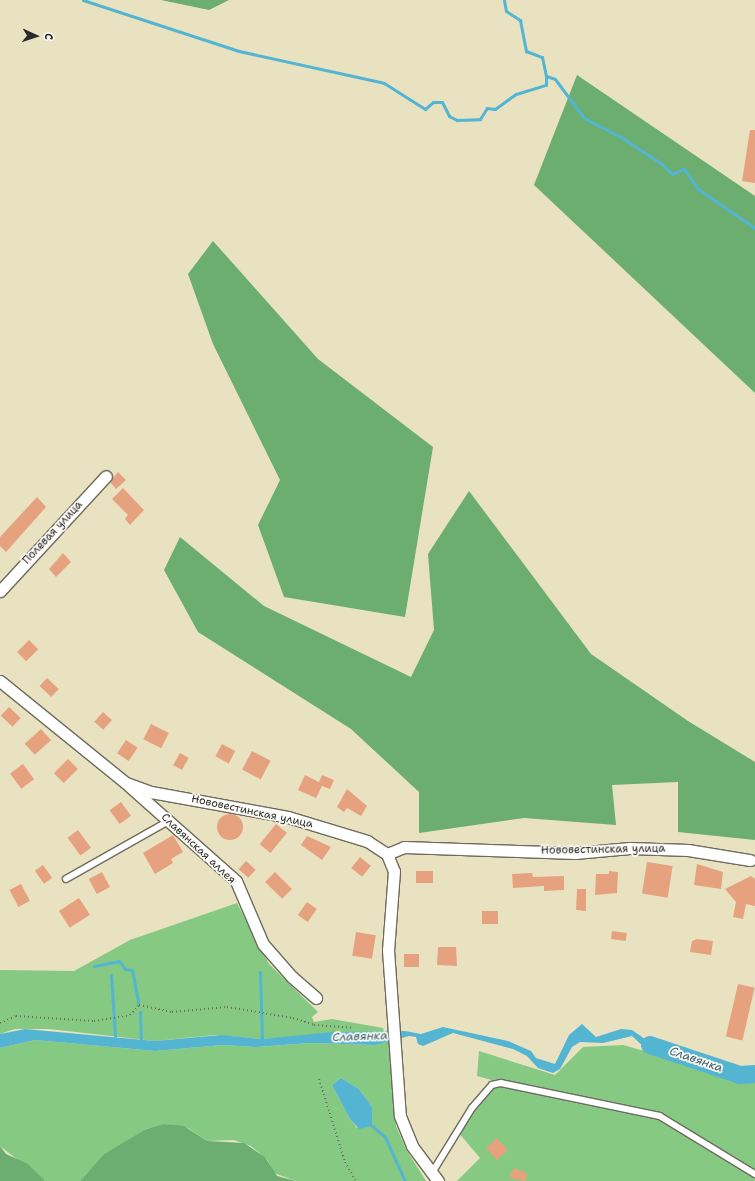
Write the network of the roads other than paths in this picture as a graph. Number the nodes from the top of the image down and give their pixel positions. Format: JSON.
{"nodes":[{"id":1,"x":106,"y":476,"type":"dead end"},
{"id":2,"x":0,"y":591,"type":"edge"},
{"id":3,"x":0,"y":680,"type":"edge"},
{"id":4,"x":126,"y":783,"type":"junction"},
{"id":5,"x":169,"y":821,"type":"junction"},
{"id":6,"x":387,"y":854,"type":"junction"},
{"id":7,"x":753,"y":861,"type":"edge"},
{"id":8,"x":66,"y":879,"type":"dead end"},
{"id":9,"x":316,"y":998,"type":"dead end"},
{"id":10,"x":755,"y":1174,"type":"edge"},
{"id":11,"x":435,"y":1178,"type":"edge"}],
"edges":[{"from":1,"to":2,"type":"street","name":"Полевая улица"},
{"from":3,"to":4,"type":"street","name":"Нововестинская улица"},
{"from":4,"to":5,"type":"street","name":"Славянская аллея"},
{"from":4,"to":6,"type":"street","name":"Нововестинская улица"},
{"from":5,"to":8,"type":"lane"},
{"from":5,"to":9,"type":"street","name":"Славянская аллея"},
{"from":6,"to":7,"type":"street","name":"Нововестинская улица"},
{"from":6,"to":11,"type":"street"},
{"from":10,"to":11,"type":"lane"}]}
